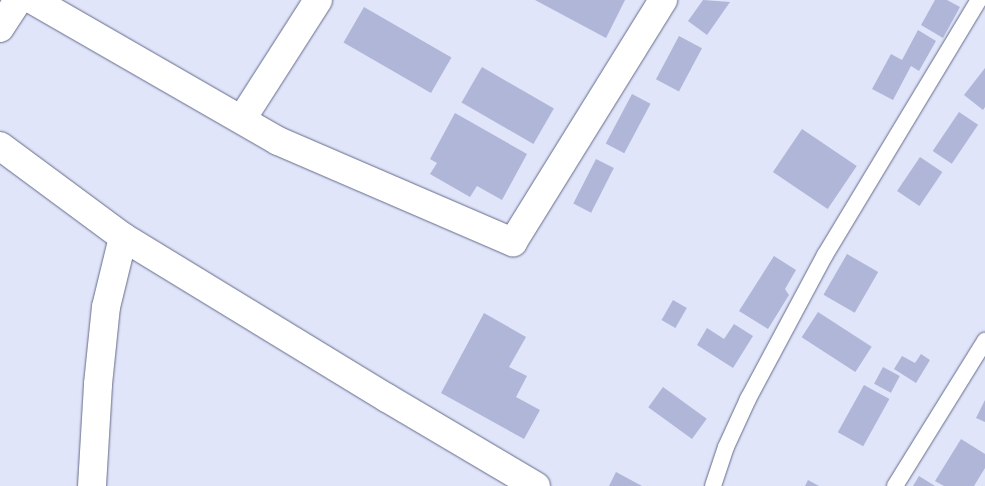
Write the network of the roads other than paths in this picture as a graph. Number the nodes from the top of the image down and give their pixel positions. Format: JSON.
{"nodes":[{"id":1,"x":18,"y":0,"type":"edge"},
{"id":2,"x":33,"y":0,"type":"edge"},
{"id":3,"x":318,"y":0,"type":"edge"},
{"id":4,"x":663,"y":0,"type":"edge"},
{"id":5,"x":979,"y":0,"type":"edge"},
{"id":6,"x":0,"y":28,"type":"edge"},
{"id":7,"x":242,"y":119,"type":"junction"},
{"id":8,"x":0,"y":146,"type":"edge"},
{"id":9,"x":123,"y":237,"type":"junction"},
{"id":10,"x":985,"y":341,"type":"edge"},
{"id":11,"x":92,"y":486,"type":"edge"},
{"id":12,"x":536,"y":486,"type":"edge"},
{"id":13,"x":713,"y":486,"type":"edge"},
{"id":14,"x":895,"y":486,"type":"edge"}],
"edges":[{"from":1,"to":6,"type":"street"},
{"from":2,"to":7,"type":"street"},
{"from":3,"to":7,"type":"street"},
{"from":4,"to":7,"type":"street"},
{"from":5,"to":13,"type":"lane"},
{"from":8,"to":9,"type":"street"},
{"from":9,"to":11,"type":"street"},
{"from":9,"to":12,"type":"street"},
{"from":10,"to":14,"type":"lane"}]}
